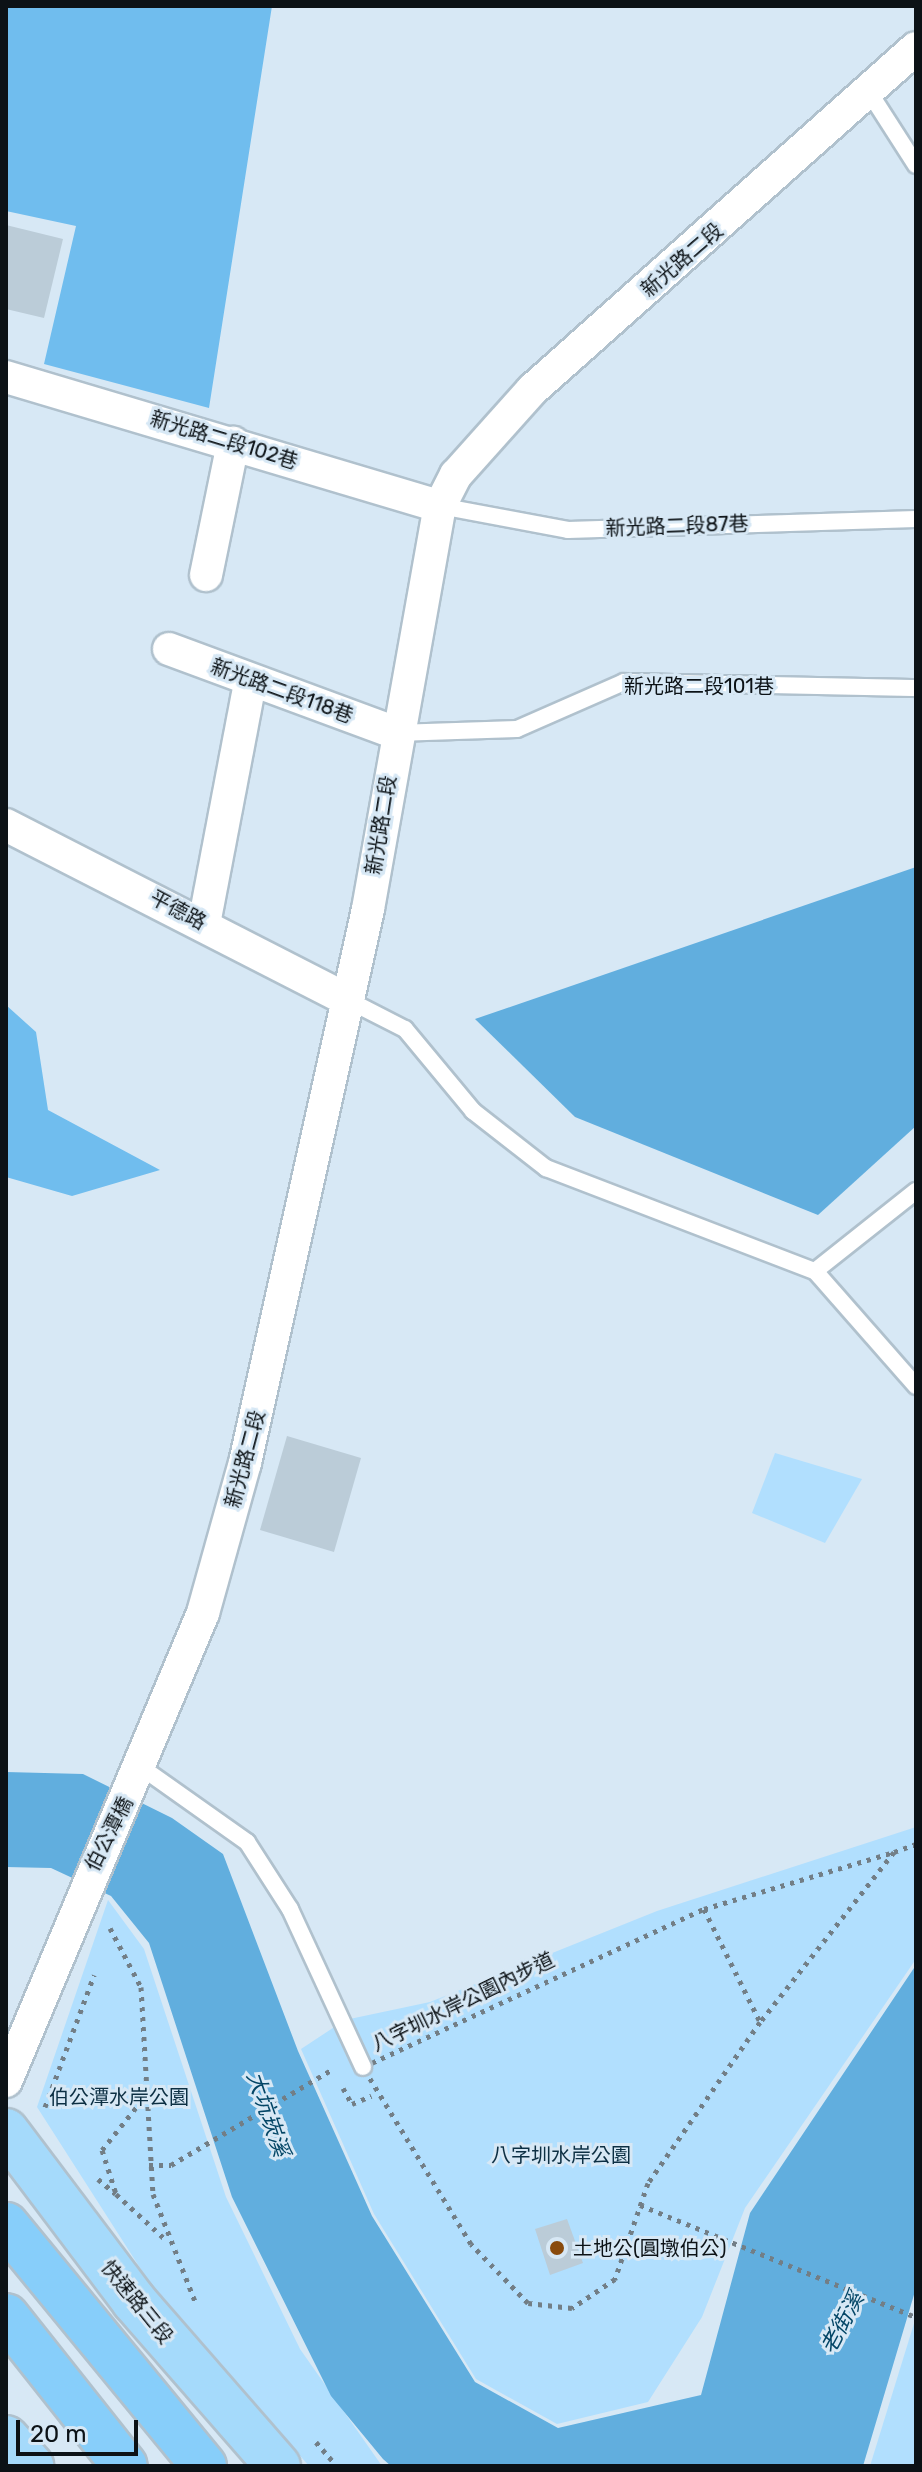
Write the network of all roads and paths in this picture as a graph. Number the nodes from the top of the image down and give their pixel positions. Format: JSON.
{"nodes":[{"id":1,"x":916,"y":48,"type":"edge"},
{"id":2,"x":871,"y":95,"type":"junction"},
{"id":3,"x":916,"y":165,"type":"edge"},
{"id":4,"x":6,"y":377,"type":"edge"},
{"id":5,"x":233,"y":443,"type":"junction"},
{"id":6,"x":440,"y":506,"type":"junction"},
{"id":7,"x":916,"y":519,"type":"edge"},
{"id":8,"x":206,"y":575,"type":"dead end"},
{"id":9,"x":169,"y":649,"type":"dead end"},
{"id":10,"x":916,"y":688,"type":"edge"},
{"id":11,"x":248,"y":693,"type":"dead end"},
{"id":12,"x":396,"y":733,"type":"junction"},
{"id":13,"x":6,"y":825,"type":"edge"},
{"id":14,"x":204,"y":924,"type":"junction"},
{"id":15,"x":348,"y":1000,"type":"junction"},
{"id":16,"x":916,"y":1191,"type":"edge"},
{"id":17,"x":815,"y":1271,"type":"junction"},
{"id":18,"x":916,"y":1386,"type":"edge"},
{"id":19,"x":138,"y":1773,"type":"junction"},
{"id":20,"x":916,"y":1844,"type":"edge"},
{"id":21,"x":894,"y":1852,"type":"junction"},
{"id":22,"x":78,"y":1899,"type":"junction"},
{"id":23,"x":704,"y":1909,"type":"junction"},
{"id":24,"x":112,"y":1929,"type":"junction"},
{"id":25,"x":106,"y":1944,"type":"dead end"},
{"id":26,"x":101,"y":1958,"type":"dead end"},
{"id":27,"x":760,"y":2022,"type":"junction"},
{"id":28,"x":363,"y":2067,"type":"junction"},
{"id":29,"x":318,"y":2073,"type":"dead end"},
{"id":30,"x":6,"y":2081,"type":"edge"},
{"id":31,"x":142,"y":2099,"type":"junction"},
{"id":32,"x":50,"y":2115,"type":"dead end"},
{"id":33,"x":6,"y":2131,"type":"edge"},
{"id":34,"x":149,"y":2165,"type":"junction"},
{"id":35,"x":94,"y":2174,"type":"dead end"},
{"id":36,"x":116,"y":2194,"type":"junction"},
{"id":37,"x":640,"y":2205,"type":"junction"},
{"id":38,"x":6,"y":2225,"type":"edge"},
{"id":39,"x":168,"y":2241,"type":"junction"},
{"id":40,"x":199,"y":2310,"type":"dead end"},
{"id":41,"x":6,"y":2316,"type":"edge"},
{"id":42,"x":916,"y":2317,"type":"edge"},
{"id":43,"x":308,"y":2433,"type":"dead end"},
{"id":44,"x":6,"y":2438,"type":"edge"},
{"id":45,"x":31,"y":2466,"type":"edge"},
{"id":46,"x":125,"y":2466,"type":"edge"},
{"id":47,"x":204,"y":2466,"type":"edge"},
{"id":48,"x":278,"y":2466,"type":"edge"},
{"id":49,"x":337,"y":2466,"type":"edge"}],
"edges":[{"from":1,"to":2,"type":"street","name":"新光路二段"},
{"from":2,"to":3,"type":"lane"},
{"from":2,"to":6,"type":"street","name":"新光路二段"},
{"from":4,"to":5,"type":"street","name":"新光路二段102巷"},
{"from":5,"to":6,"type":"street","name":"新光路二段102巷"},
{"from":5,"to":8,"type":"street"},
{"from":6,"to":7,"type":"lane","name":"新光路二段87巷"},
{"from":6,"to":12,"type":"street","name":"新光路二段"},
{"from":9,"to":12,"type":"street","name":"新光路二段118巷"},
{"from":10,"to":12,"type":"lane","name":"新光路二段101巷"},
{"from":11,"to":14,"type":"street"},
{"from":12,"to":15,"type":"street","name":"新光路二段"},
{"from":13,"to":14,"type":"street","name":"平德路"},
{"from":14,"to":15,"type":"street","name":"平德路"},
{"from":15,"to":17,"type":"lane"},
{"from":15,"to":19,"type":"street","name":"新光路二段"},
{"from":16,"to":17,"type":"lane"},
{"from":17,"to":18,"type":"lane"},
{"from":19,"to":22,"type":"street","name":"伯公潭橋"},
{"from":19,"to":28,"type":"lane"},
{"from":20,"to":21,"type":"path","name":"八字圳水岸公園內步道"},
{"from":21,"to":23,"type":"path","name":"八字圳水岸公園內步道"},
{"from":21,"to":27,"type":"path"},
{"from":22,"to":24,"type":"path"},
{"from":22,"to":30,"type":"street","name":"伯公潭橋"},
{"from":23,"to":27,"type":"path"},
{"from":23,"to":28,"type":"path","name":"八字圳水岸公園內步道"},
{"from":24,"to":25,"type":"path"},
{"from":24,"to":31,"type":"path"},
{"from":26,"to":32,"type":"path"},
{"from":27,"to":37,"type":"path","name":"八字圳水岸公園內步道"},
{"from":28,"to":37,"type":"path","name":"八字圳水岸公園內步道"},
{"from":29,"to":34,"type":"path"},
{"from":31,"to":34,"type":"path"},
{"from":31,"to":36,"type":"path"},
{"from":33,"to":48,"type":"main road","name":"快速路三段"},
{"from":34,"to":39,"type":"path"},
{"from":35,"to":36,"type":"path"},
{"from":36,"to":39,"type":"path"},
{"from":37,"to":42,"type":"path"},
{"from":38,"to":47,"type":"highway"},
{"from":39,"to":40,"type":"path"},
{"from":41,"to":46,"type":"highway"},
{"from":43,"to":49,"type":"path"},
{"from":44,"to":45,"type":"main road"}]}
